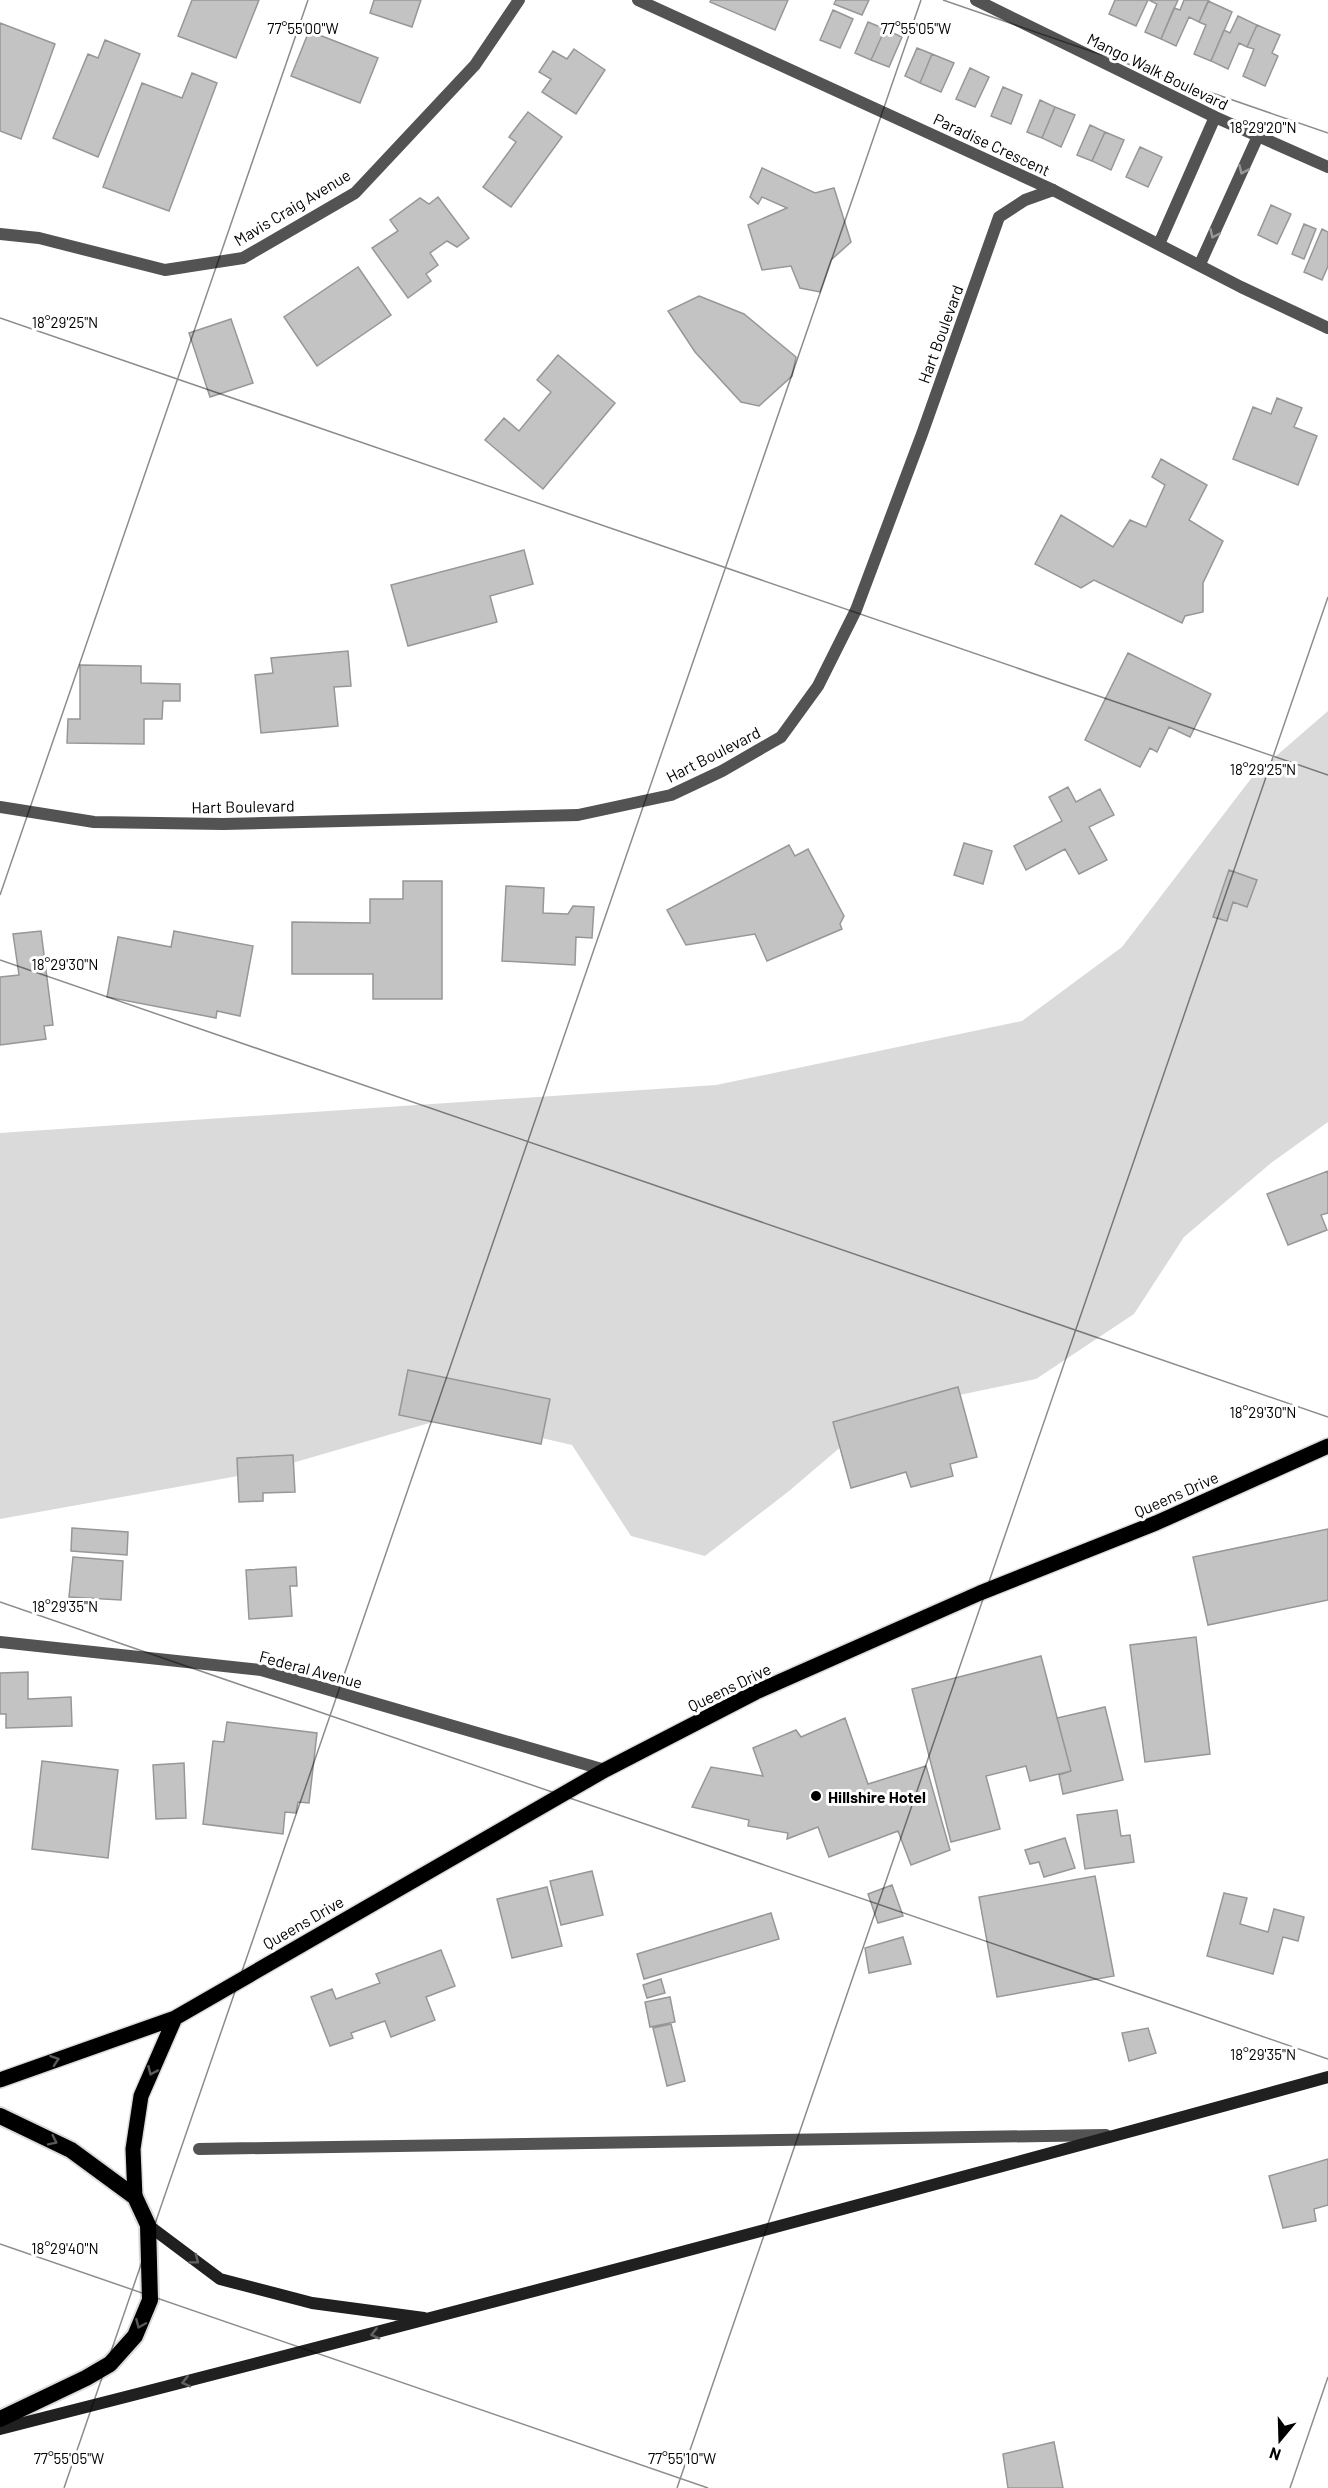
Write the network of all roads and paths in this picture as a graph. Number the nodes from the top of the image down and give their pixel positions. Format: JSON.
{"nodes":[{"id":1,"x":519,"y":0,"type":"edge"},
{"id":2,"x":638,"y":0,"type":"edge"},
{"id":3,"x":976,"y":0,"type":"edge"},
{"id":4,"x":1215,"y":117,"type":"junction"},
{"id":5,"x":1258,"y":136,"type":"junction"},
{"id":6,"x":1328,"y":167,"type":"edge"},
{"id":7,"x":1053,"y":190,"type":"junction"},
{"id":8,"x":0,"y":234,"type":"edge"},
{"id":9,"x":1159,"y":244,"type":"junction"},
{"id":10,"x":1200,"y":264,"type":"junction"},
{"id":11,"x":1328,"y":328,"type":"edge"},
{"id":12,"x":0,"y":807,"type":"edge"},
{"id":13,"x":1328,"y":1446,"type":"edge"},
{"id":14,"x":0,"y":1642,"type":"edge"},
{"id":15,"x":605,"y":1770,"type":"junction"},
{"id":16,"x":175,"y":2018,"type":"junction"},
{"id":17,"x":1328,"y":2077,"type":"edge"},
{"id":18,"x":0,"y":2079,"type":"edge"},
{"id":19,"x":0,"y":2116,"type":"edge"},
{"id":20,"x":1117,"y":2135,"type":"junction"},
{"id":21,"x":199,"y":2149,"type":"dead end"},
{"id":22,"x":135,"y":2197,"type":"junction"},
{"id":23,"x":148,"y":2225,"type":"junction"},
{"id":24,"x":431,"y":2319,"type":"junction"},
{"id":25,"x":0,"y":2419,"type":"edge"},
{"id":26,"x":0,"y":2429,"type":"edge"}],
"edges":[{"from":1,"to":8,"type":"street","name":"Mavis Craig Avenue"},
{"from":2,"to":7,"type":"street","name":"Paradise Crescent"},
{"from":3,"to":4,"type":"street","name":"Mango Walk Boulevard"},
{"from":4,"to":5,"type":"street","name":"Mango Walk Boulevard"},
{"from":4,"to":9,"type":"street"},
{"from":5,"to":6,"type":"street","name":"Mango Walk Boulevard"},
{"from":5,"to":10,"type":"street","one_way":true},
{"from":7,"to":9,"type":"street","name":"Paradise Crescent"},
{"from":7,"to":12,"type":"street","name":"Hart Boulevard"},
{"from":9,"to":10,"type":"street","name":"Paradise Crescent"},
{"from":10,"to":11,"type":"street","name":"Paradise Crescent"},
{"from":13,"to":15,"type":"main road","name":"Queens Drive"},
{"from":14,"to":15,"type":"street","name":"Federal Avenue"},
{"from":15,"to":16,"type":"main road","name":"Queens Drive"},
{"from":18,"to":16,"type":"main road","name":"Queens Drive","one_way":true},
{"from":16,"to":22,"type":"main road","one_way":true},
{"from":17,"to":20,"type":"main road"},
{"from":19,"to":22,"type":"highway","one_way":true},
{"from":20,"to":21,"type":"street"},
{"from":20,"to":24,"type":"main road"},
{"from":22,"to":23,"type":"highway"},
{"from":23,"to":24,"type":"main road","one_way":true},
{"from":23,"to":25,"type":"highway","one_way":true},
{"from":24,"to":26,"type":"main road","one_way":true}]}
